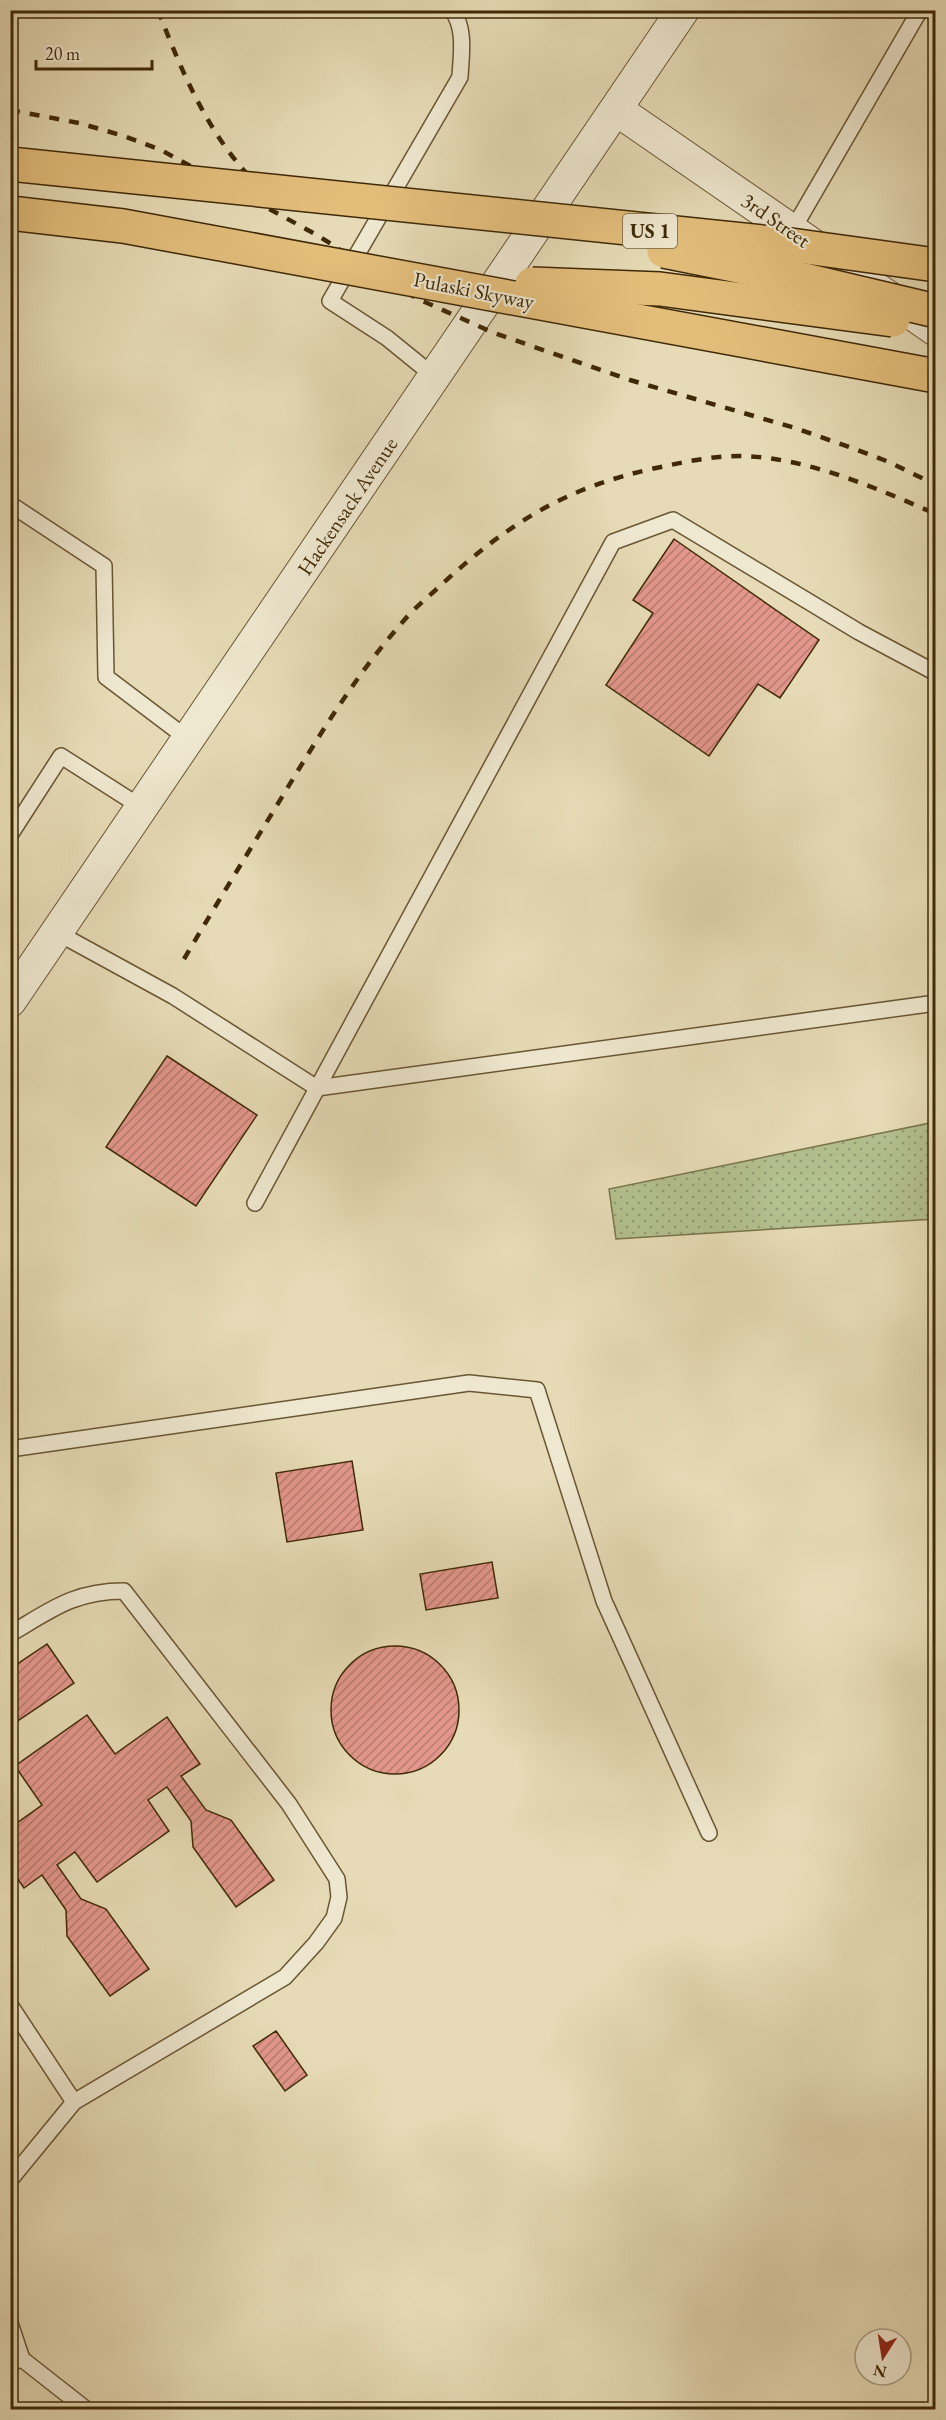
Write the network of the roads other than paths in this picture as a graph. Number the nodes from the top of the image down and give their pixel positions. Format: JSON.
{"nodes":[{"id":1,"x":452,"y":10,"type":"edge"},
{"id":2,"x":683,"y":10,"type":"edge"},
{"id":3,"x":920,"y":10,"type":"edge"},
{"id":4,"x":617,"y":110,"type":"junction"},
{"id":5,"x":10,"y":164,"type":"edge"},
{"id":6,"x":363,"y":200,"type":"junction"},
{"id":7,"x":10,"y":213,"type":"edge"},
{"id":8,"x":792,"y":231,"type":"junction"},
{"id":9,"x":936,"y":265,"type":"edge"},
{"id":10,"x":423,"y":281,"type":"junction"},
{"id":11,"x":936,"y":310,"type":"edge"},
{"id":12,"x":936,"y":328,"type":"edge"},
{"id":13,"x":936,"y":376,"type":"edge"},
{"id":14,"x":435,"y":377,"type":"junction"},
{"id":15,"x":10,"y":504,"type":"edge"},
{"id":16,"x":936,"y":673,"type":"edge"},
{"id":17,"x":188,"y":739,"type":"junction"},
{"id":18,"x":141,"y":807,"type":"junction"},
{"id":19,"x":10,"y":835,"type":"edge"},
{"id":20,"x":56,"y":932,"type":"junction"},
{"id":21,"x":10,"y":1001,"type":"edge"},
{"id":22,"x":936,"y":1003,"type":"edge"},
{"id":23,"x":317,"y":1088,"type":"junction"},
{"id":24,"x":255,"y":1203,"type":"dead end"},
{"id":25,"x":10,"y":1449,"type":"edge"},
{"id":26,"x":10,"y":1634,"type":"edge"},
{"id":27,"x":710,"y":1833,"type":"dead end"},
{"id":28,"x":10,"y":2005,"type":"edge"},
{"id":29,"x":74,"y":2102,"type":"junction"},
{"id":30,"x":10,"y":2180,"type":"edge"},
{"id":31,"x":10,"y":2324,"type":"edge"},
{"id":32,"x":16,"y":2361,"type":"edge"},
{"id":33,"x":87,"y":2409,"type":"edge"}],
"edges":[{"from":1,"to":14,"type":"lane"},
{"from":2,"to":4,"type":"street","name":"Hackensack Avenue"},
{"from":3,"to":8,"type":"lane"},
{"from":4,"to":8,"type":"street","name":"3rd Street"},
{"from":4,"to":14,"type":"street","name":"Hackensack Avenue"},
{"from":5,"to":6,"type":"highway","number":"US 1","bridge":true},
{"from":6,"to":9,"type":"highway","number":"US 1","bridge":true},
{"from":6,"to":11,"type":"highway","bridge":true},
{"from":7,"to":10,"type":"highway","name":"Pulaski Skyway","bridge":true},
{"from":8,"to":12,"type":"street","name":"3rd Street"},
{"from":10,"to":12,"type":"highway","bridge":true},
{"from":10,"to":13,"type":"highway","name":"Pulaski Skyway","bridge":true},
{"from":14,"to":17,"type":"street","name":"Hackensack Avenue"},
{"from":15,"to":17,"type":"lane"},
{"from":16,"to":23,"type":"lane"},
{"from":17,"to":18,"type":"street","name":"Hackensack Avenue"},
{"from":18,"to":19,"type":"lane"},
{"from":18,"to":20,"type":"street","name":"Hackensack Avenue"},
{"from":20,"to":21,"type":"street","name":"Hackensack Avenue"},
{"from":20,"to":23,"type":"lane"},
{"from":22,"to":23,"type":"lane"},
{"from":23,"to":24,"type":"lane"},
{"from":25,"to":27,"type":"lane"},
{"from":26,"to":29,"type":"lane"},
{"from":28,"to":29,"type":"lane"},
{"from":29,"to":30,"type":"lane"},
{"from":31,"to":32,"type":"lane"},
{"from":32,"to":33,"type":"lane"}]}
